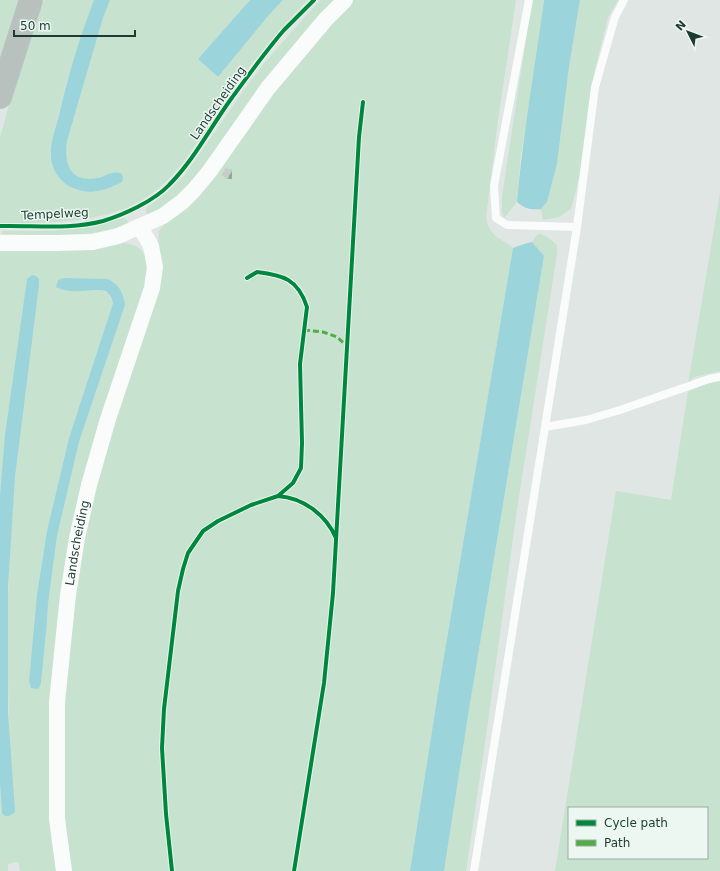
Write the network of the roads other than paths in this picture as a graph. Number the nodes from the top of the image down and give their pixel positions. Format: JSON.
{"nodes":[{"id":1,"x":31,"y":0,"type":"edge"},
{"id":2,"x":345,"y":0,"type":"edge"},
{"id":3,"x":529,"y":0,"type":"edge"},
{"id":4,"x":624,"y":0,"type":"edge"},
{"id":5,"x":0,"y":97,"type":"edge"},
{"id":6,"x":140,"y":227,"type":"junction"},
{"id":7,"x":577,"y":227,"type":"junction"},
{"id":8,"x":0,"y":243,"type":"edge"},
{"id":9,"x":720,"y":377,"type":"edge"},
{"id":10,"x":546,"y":427,"type":"junction"},
{"id":11,"x":64,"y":871,"type":"edge"},
{"id":12,"x":474,"y":871,"type":"edge"}],
"edges":[{"from":1,"to":5,"type":"highway"},
{"from":2,"to":6,"type":"street"},
{"from":3,"to":7,"type":"lane"},
{"from":4,"to":7,"type":"lane"},
{"from":6,"to":8,"type":"street"},
{"from":6,"to":11,"type":"street","name":"Landscheiding"},
{"from":7,"to":10,"type":"lane"},
{"from":9,"to":10,"type":"lane"},
{"from":10,"to":12,"type":"lane"}]}
